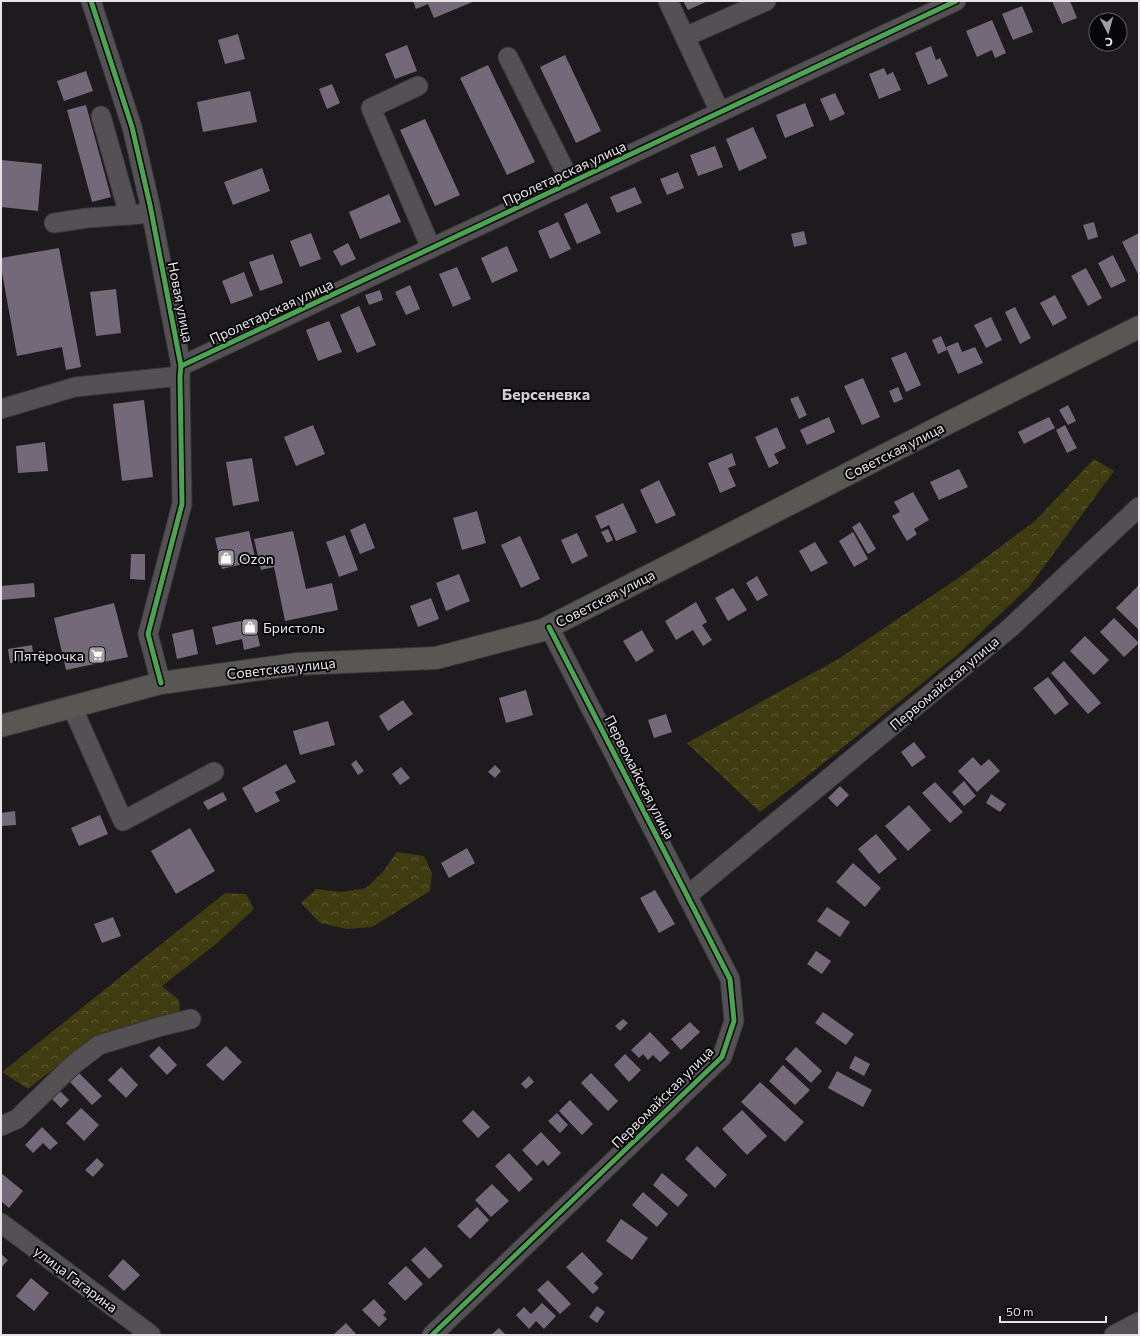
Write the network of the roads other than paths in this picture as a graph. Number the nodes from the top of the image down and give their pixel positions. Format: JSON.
{"nodes":[{"id":1,"x":91,"y":1,"type":"edge"},
{"id":2,"x":668,"y":1,"type":"edge"},
{"id":3,"x":766,"y":1,"type":"edge"},
{"id":4,"x":956,"y":1,"type":"edge"},
{"id":5,"x":685,"y":37,"type":"junction"},
{"id":6,"x":508,"y":57,"type":"dead end"},
{"id":7,"x":418,"y":86,"type":"dead end"},
{"id":8,"x":720,"y":112,"type":"junction"},
{"id":9,"x":101,"y":116,"type":"dead end"},
{"id":10,"x":571,"y":183,"type":"junction"},
{"id":11,"x":152,"y":213,"type":"junction"},
{"id":12,"x":129,"y":215,"type":"junction"},
{"id":13,"x":54,"y":223,"type":"dead end"},
{"id":14,"x":432,"y":248,"type":"junction"},
{"id":15,"x":1139,"y":327,"type":"edge"},
{"id":16,"x":181,"y":371,"type":"junction"},
{"id":17,"x":1,"y":409,"type":"edge"},
{"id":18,"x":1139,"y":507,"type":"edge"},
{"id":19,"x":549,"y":627,"type":"junction"},
{"id":20,"x":161,"y":683,"type":"junction"},
{"id":21,"x":72,"y":707,"type":"junction"},
{"id":22,"x":1,"y":726,"type":"edge"},
{"id":23,"x":214,"y":772,"type":"dead end"},
{"id":24,"x":687,"y":896,"type":"junction"},
{"id":25,"x":191,"y":1019,"type":"dead end"},
{"id":26,"x":1,"y":1126,"type":"edge"},
{"id":27,"x":1,"y":1223,"type":"edge"},
{"id":28,"x":1139,"y":1322,"type":"edge"},
{"id":29,"x":151,"y":1335,"type":"edge"},
{"id":30,"x":432,"y":1335,"type":"edge"},
{"id":31,"x":1114,"y":1335,"type":"edge"}],
"edges":[{"from":1,"to":11,"type":"street","name":"Новая улица"},
{"from":2,"to":5,"type":"street"},
{"from":3,"to":5,"type":"street"},
{"from":4,"to":8,"type":"street","name":"Пролетарская улица"},
{"from":5,"to":8,"type":"street"},
{"from":6,"to":10,"type":"street"},
{"from":7,"to":14,"type":"street"},
{"from":8,"to":10,"type":"street","name":"Пролетарская улица"},
{"from":9,"to":12,"type":"street"},
{"from":10,"to":14,"type":"street","name":"Пролетарская улица"},
{"from":11,"to":12,"type":"street"},
{"from":11,"to":16,"type":"street","name":"Новая улица"},
{"from":12,"to":13,"type":"street"},
{"from":14,"to":16,"type":"street","name":"Пролетарская улица"},
{"from":15,"to":19,"type":"main road","name":"Советская улица"},
{"from":16,"to":17,"type":"street","name":"Пролетарская улица"},
{"from":16,"to":20,"type":"street","name":"Новая улица"},
{"from":18,"to":24,"type":"street","name":"Первомайская улица"},
{"from":19,"to":20,"type":"main road","name":"Советская улица"},
{"from":19,"to":24,"type":"street","name":"Первомайская улица"},
{"from":20,"to":21,"type":"main road","name":"Советская улица"},
{"from":21,"to":22,"type":"main road","name":"Советская улица"},
{"from":21,"to":23,"type":"street"},
{"from":24,"to":30,"type":"street","name":"Первомайская улица"},
{"from":25,"to":26,"type":"street"},
{"from":27,"to":29,"type":"street","name":"улица Гагарина"},
{"from":28,"to":31,"type":"street"}]}
